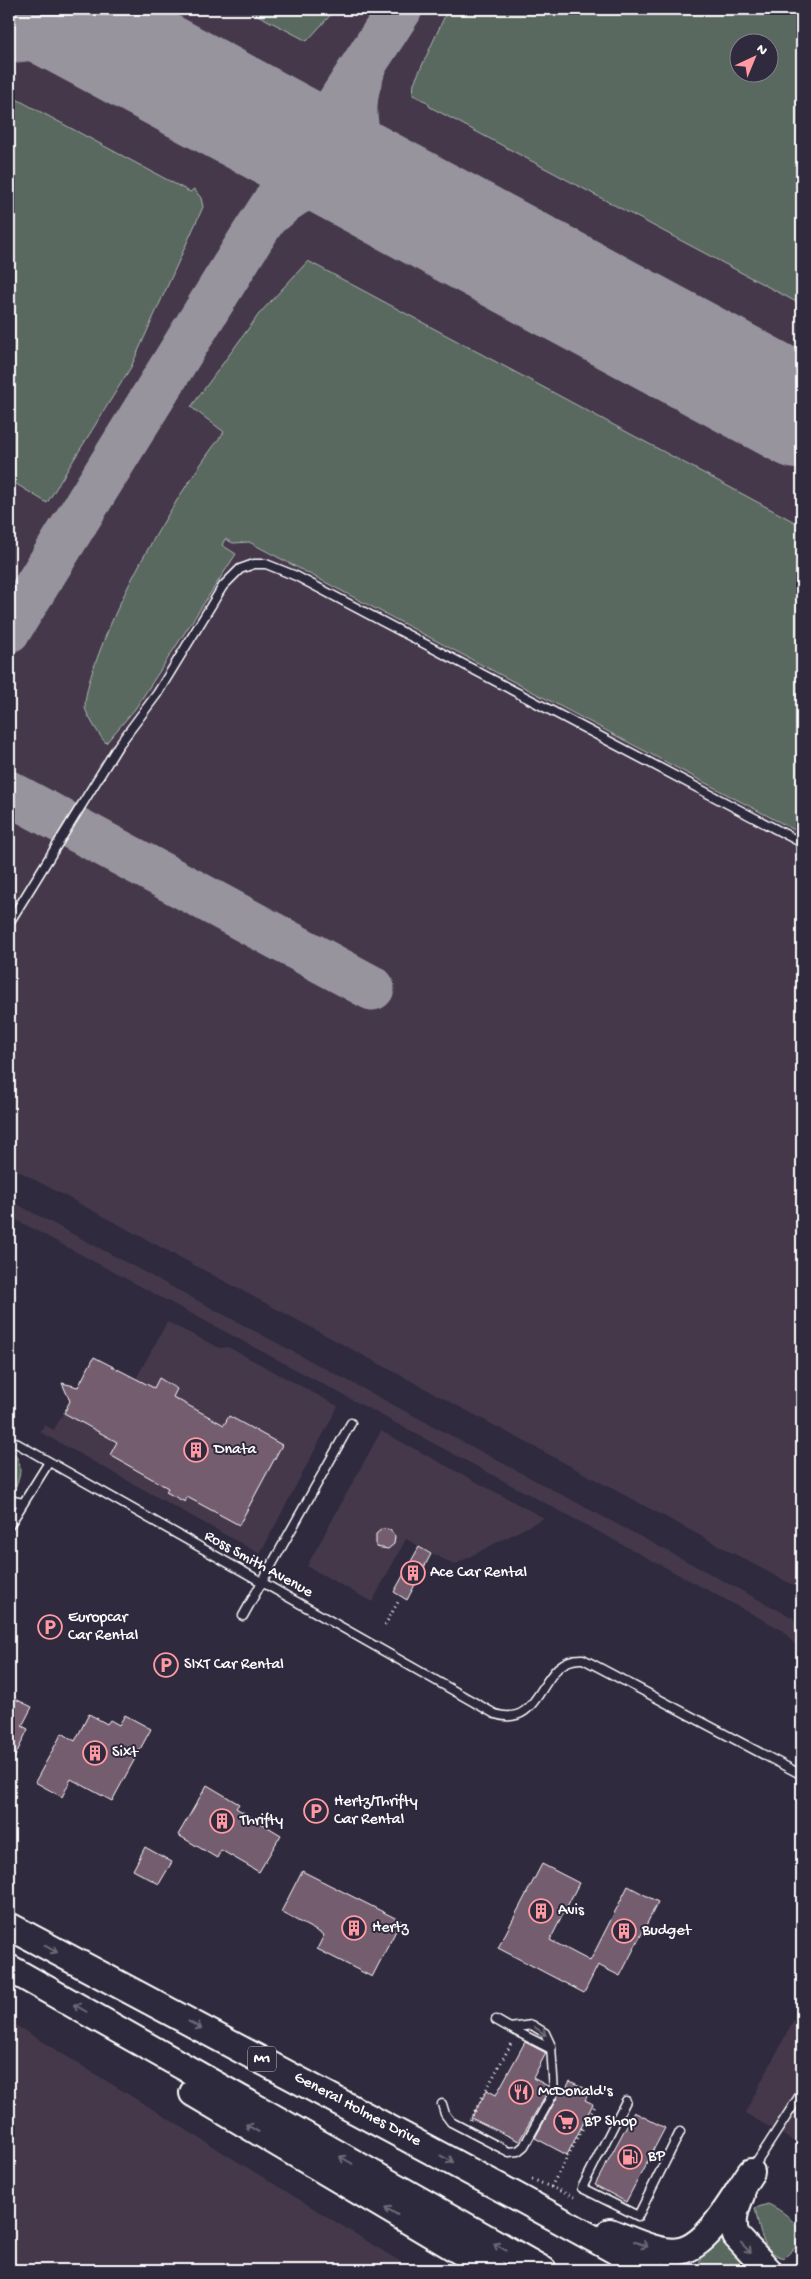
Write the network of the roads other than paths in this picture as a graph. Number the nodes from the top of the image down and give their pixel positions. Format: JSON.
{"nodes":[{"id":1,"x":802,"y":843,"type":"edge"},
{"id":2,"x":9,"y":923,"type":"edge"},
{"id":3,"x":351,"y":1423,"type":"dead end"},
{"id":4,"x":9,"y":1439,"type":"edge"},
{"id":5,"x":49,"y":1462,"type":"junction"},
{"id":6,"x":9,"y":1500,"type":"edge"},
{"id":7,"x":23,"y":1503,"type":"junction"},
{"id":8,"x":9,"y":1526,"type":"edge"},
{"id":9,"x":263,"y":1584,"type":"junction"},
{"id":10,"x":243,"y":1616,"type":"dead end"},
{"id":11,"x":802,"y":1775,"type":"edge"},
{"id":12,"x":9,"y":1926,"type":"edge"},
{"id":13,"x":9,"y":1968,"type":"edge"},
{"id":14,"x":9,"y":1986,"type":"edge"},
{"id":15,"x":496,"y":2020,"type":"dead end"},
{"id":16,"x":510,"y":2028,"type":"junction"},
{"id":17,"x":551,"y":2049,"type":"junction"},
{"id":18,"x":802,"y":2092,"type":"edge"},
{"id":19,"x":626,"y":2101,"type":"dead end"},
{"id":20,"x":442,"y":2104,"type":"dead end"},
{"id":21,"x":680,"y":2132,"type":"dead end"},
{"id":22,"x":751,"y":2172,"type":"junction"},
{"id":23,"x":514,"y":2194,"type":"junction"},
{"id":24,"x":492,"y":2270,"type":"edge"},
{"id":25,"x":543,"y":2270,"type":"edge"},
{"id":26,"x":651,"y":2270,"type":"edge"},
{"id":27,"x":768,"y":2270,"type":"edge"}],
"edges":[{"from":1,"to":2,"type":"lane"},
{"from":3,"to":9,"type":"lane"},
{"from":4,"to":5,"type":"lane","name":"Ross Smith Avenue"},
{"from":5,"to":7,"type":"lane"},
{"from":5,"to":9,"type":"lane","name":"Ross Smith Avenue"},
{"from":6,"to":7,"type":"lane"},
{"from":7,"to":8,"type":"lane"},
{"from":9,"to":10,"type":"lane"},
{"from":9,"to":11,"type":"lane","name":"Ross Smith Avenue"},
{"from":12,"to":23,"type":"highway","name":"General Holmes Drive","number":"M1","one_way":true},
{"from":25,"to":13,"type":"highway","one_way":true},
{"from":24,"to":14,"type":"highway","one_way":true},
{"from":15,"to":16,"type":"lane"},
{"from":16,"to":17,"type":"lane"},
{"from":16,"to":17,"type":"lane","one_way":true},
{"from":17,"to":20,"type":"lane"},
{"from":18,"to":22,"type":"lane"},
{"from":19,"to":21,"type":"lane"},
{"from":23,"to":22,"type":"highway","one_way":true},
{"from":22,"to":27,"type":"highway","one_way":true},
{"from":23,"to":26,"type":"highway","name":"General Holmes Drive","number":"M1"}]}
